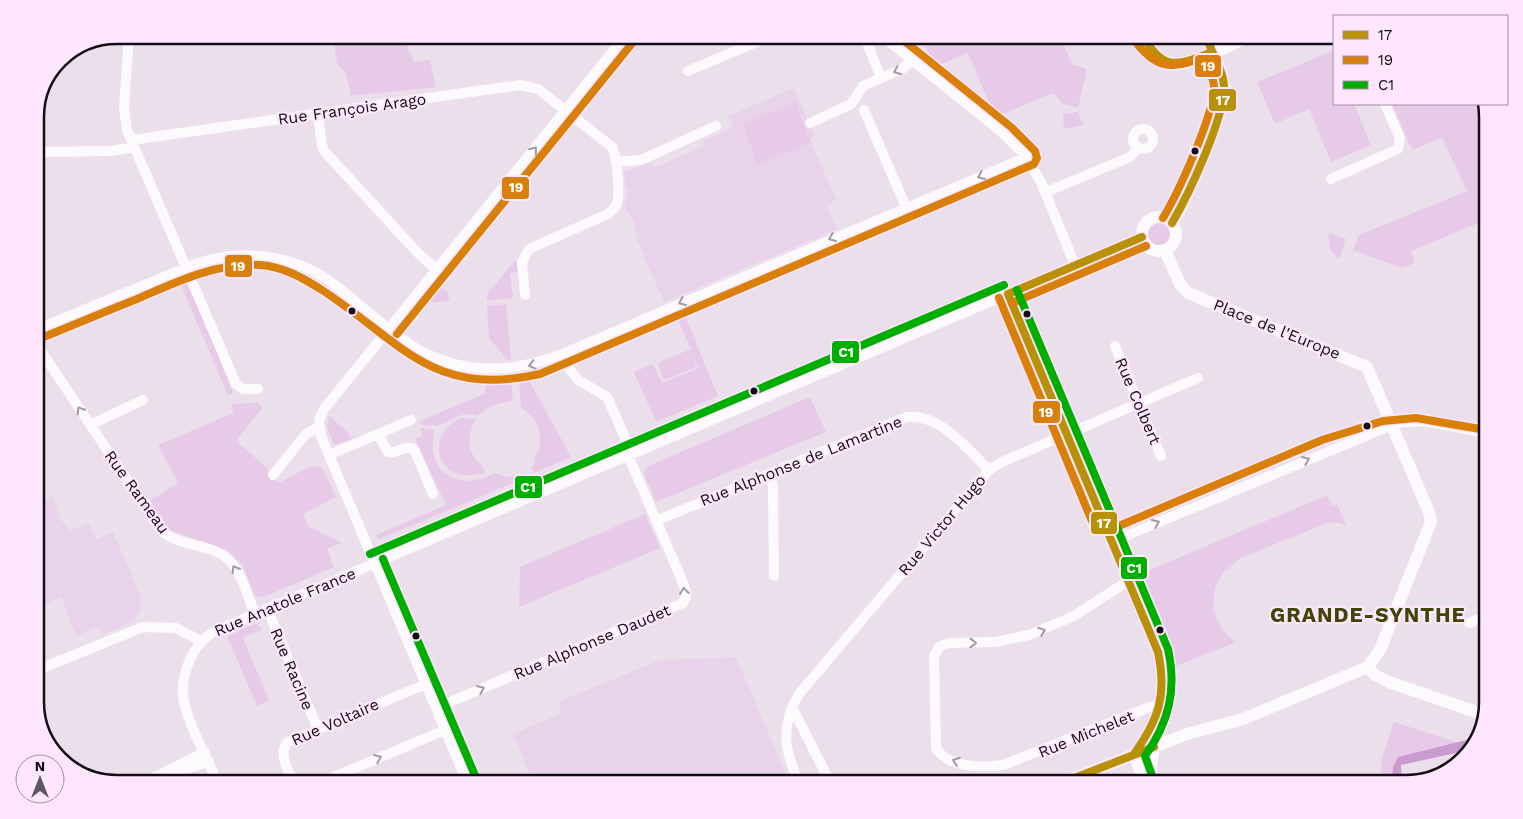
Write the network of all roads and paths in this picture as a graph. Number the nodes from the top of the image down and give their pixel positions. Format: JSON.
{"nodes":[{"id":1,"x":129,"y":44,"type":"edge"},
{"id":2,"x":619,"y":44,"type":"edge"},
{"id":3,"x":752,"y":44,"type":"edge"},
{"id":4,"x":868,"y":44,"type":"edge"},
{"id":5,"x":892,"y":44,"type":"edge"},
{"id":6,"x":1148,"y":44,"type":"edge"},
{"id":7,"x":1216,"y":44,"type":"edge"},
{"id":8,"x":1223,"y":44,"type":"edge"},
{"id":9,"x":1210,"y":48,"type":"junction"},
{"id":10,"x":912,"y":60,"type":"junction"},
{"id":11,"x":688,"y":71,"type":"dead end"},
{"id":12,"x":881,"y":78,"type":"junction"},
{"id":13,"x":1385,"y":105,"type":"edge"},
{"id":14,"x":565,"y":110,"type":"junction"},
{"id":15,"x":864,"y":110,"type":"dead end"},
{"id":16,"x":318,"y":114,"type":"junction"},
{"id":17,"x":810,"y":123,"type":"dead end"},
{"id":18,"x":716,"y":126,"type":"dead end"},
{"id":19,"x":133,"y":144,"type":"junction"},
{"id":20,"x":1138,"y":148,"type":"dead end"},
{"id":21,"x":44,"y":152,"type":"edge"},
{"id":22,"x":1027,"y":157,"type":"junction"},
{"id":23,"x":616,"y":162,"type":"junction"},
{"id":24,"x":1331,"y":179,"type":"dead end"},
{"id":25,"x":1046,"y":192,"type":"junction"},
{"id":26,"x":906,"y":207,"type":"junction"},
{"id":27,"x":1172,"y":223,"type":"junction"},
{"id":28,"x":1142,"y":237,"type":"junction"},
{"id":29,"x":1165,"y":250,"type":"junction"},
{"id":30,"x":1075,"y":265,"type":"junction"},
{"id":31,"x":185,"y":267,"type":"junction"},
{"id":32,"x":437,"y":270,"type":"junction"},
{"id":33,"x":1008,"y":294,"type":"junction"},
{"id":34,"x":524,"y":295,"type":"dead end"},
{"id":35,"x":44,"y":326,"type":"edge"},
{"id":36,"x":389,"y":328,"type":"junction"},
{"id":37,"x":1115,"y":346,"type":"dead end"},
{"id":38,"x":562,"y":354,"type":"junction"},
{"id":39,"x":44,"y":356,"type":"edge"},
{"id":40,"x":1198,"y":378,"type":"dead end"},
{"id":41,"x":258,"y":389,"type":"dead end"},
{"id":42,"x":143,"y":400,"type":"dead end"},
{"id":43,"x":1139,"y":403,"type":"junction"},
{"id":44,"x":411,"y":420,"type":"dead end"},
{"id":45,"x":90,"y":425,"type":"junction"},
{"id":46,"x":1392,"y":425,"type":"junction"},
{"id":47,"x":318,"y":427,"type":"junction"},
{"id":48,"x":1479,"y":431,"type":"edge"},
{"id":49,"x":378,"y":434,"type":"junction"},
{"id":50,"x":1066,"y":434,"type":"junction"},
{"id":51,"x":630,"y":454,"type":"junction"},
{"id":52,"x":329,"y":455,"type":"junction"},
{"id":53,"x":1161,"y":456,"type":"dead end"},
{"id":54,"x":989,"y":470,"type":"junction"},
{"id":55,"x":770,"y":473,"type":"junction"},
{"id":56,"x":273,"y":475,"type":"dead end"},
{"id":57,"x":433,"y":494,"type":"dead end"},
{"id":58,"x":656,"y":521,"type":"junction"},
{"id":59,"x":1112,"y":542,"type":"junction"},
{"id":60,"x":374,"y":563,"type":"junction"},
{"id":61,"x":774,"y":576,"type":"dead end"},
{"id":62,"x":1128,"y":582,"type":"junction"},
{"id":63,"x":267,"y":608,"type":"junction"},
{"id":64,"x":255,"y":614,"type":"junction"},
{"id":65,"x":1479,"y":619,"type":"edge"},
{"id":66,"x":1469,"y":623,"type":"dead end"},
{"id":67,"x":201,"y":641,"type":"junction"},
{"id":68,"x":44,"y":667,"type":"edge"},
{"id":69,"x":1368,"y":667,"type":"junction"},
{"id":70,"x":426,"y":684,"type":"junction"},
{"id":71,"x":1164,"y":704,"type":"junction"},
{"id":72,"x":792,"y":707,"type":"junction"},
{"id":73,"x":436,"y":708,"type":"junction"},
{"id":74,"x":1478,"y":713,"type":"edge"},
{"id":75,"x":318,"y":729,"type":"junction"},
{"id":76,"x":445,"y":730,"type":"junction"},
{"id":77,"x":1154,"y":747,"type":"junction"},
{"id":78,"x":1134,"y":754,"type":"junction"},
{"id":79,"x":207,"y":756,"type":"junction"},
{"id":80,"x":158,"y":775,"type":"edge"},
{"id":81,"x":214,"y":775,"type":"edge"},
{"id":82,"x":292,"y":775,"type":"edge"},
{"id":83,"x":338,"y":775,"type":"edge"},
{"id":84,"x":464,"y":775,"type":"edge"},
{"id":85,"x":796,"y":775,"type":"edge"},
{"id":86,"x":826,"y":775,"type":"edge"},
{"id":87,"x":1082,"y":775,"type":"edge"},
{"id":88,"x":1142,"y":775,"type":"edge"},
{"id":89,"x":1151,"y":775,"type":"edge"}],
"edges":[{"from":1,"to":19,"type":"street"},
{"from":2,"to":14,"type":"street"},
{"from":3,"to":11,"type":"street"},
{"from":4,"to":12,"type":"street"},
{"from":5,"to":10,"type":"street"},
{"from":6,"to":9,"type":"street"},
{"from":7,"to":9,"type":"street"},
{"from":8,"to":9,"type":"street"},
{"from":9,"to":27,"type":"street"},
{"from":10,"to":12,"type":"street","one_way":true},
{"from":10,"to":22,"type":"street"},
{"from":12,"to":17,"type":"street"},
{"from":13,"to":24,"type":"street"},
{"from":14,"to":16,"type":"street","name":"Rue François Arago"},
{"from":14,"to":23,"type":"street","name":"Rue François Arago"},
{"from":32,"to":14,"type":"street","one_way":true},
{"from":15,"to":26,"type":"street"},
{"from":16,"to":19,"type":"street","name":"Rue François Arago"},
{"from":16,"to":32,"type":"street"},
{"from":18,"to":23,"type":"street"},
{"from":19,"to":21,"type":"street","name":"Rue François Arago"},
{"from":19,"to":31,"type":"street"},
{"from":20,"to":25,"type":"street"},
{"from":22,"to":25,"type":"street"},
{"from":22,"to":26,"type":"street","one_way":true},
{"from":23,"to":34,"type":"street"},
{"from":25,"to":30,"type":"street"},
{"from":26,"to":38,"type":"street","one_way":true},
{"from":27,"to":28,"type":"street"},
{"from":27,"to":29,"type":"street"},
{"from":28,"to":29,"type":"street"},
{"from":28,"to":30,"type":"street","name":"Rue Anatole France"},
{"from":29,"to":46,"type":"street","name":"Place de l'Europe"},
{"from":30,"to":33,"type":"street","name":"Rue Anatole France"},
{"from":31,"to":35,"type":"street"},
{"from":31,"to":36,"type":"street"},
{"from":31,"to":41,"type":"street"},
{"from":32,"to":36,"type":"street"},
{"from":33,"to":50,"type":"street","name":"Rue Michelet"},
{"from":33,"to":51,"type":"street","name":"Rue Anatole France"},
{"from":38,"to":36,"type":"street","one_way":true},
{"from":36,"to":47,"type":"street"},
{"from":37,"to":43,"type":"street","name":"Rue Colbert"},
{"from":38,"to":51,"type":"street","name":"Rue Alphonse Daudet"},
{"from":45,"to":39,"type":"street","name":"Rue Rameau","one_way":true},
{"from":40,"to":43,"type":"street","name":"Rue Victor Hugo"},
{"from":42,"to":45,"type":"street"},
{"from":43,"to":50,"type":"street","name":"Rue Victor Hugo"},
{"from":43,"to":53,"type":"street","name":"Rue Colbert"},
{"from":44,"to":49,"type":"street"},
{"from":64,"to":45,"type":"street","name":"Rue Rameau","one_way":true},
{"from":46,"to":48,"type":"street"},
{"from":59,"to":46,"type":"street","one_way":true},
{"from":46,"to":69,"type":"street","name":"Place de l'Europe"},
{"from":47,"to":52,"type":"street"},
{"from":47,"to":56,"type":"street"},
{"from":49,"to":52,"type":"street"},
{"from":49,"to":57,"type":"street"},
{"from":50,"to":54,"type":"street","name":"Rue Victor Hugo"},
{"from":50,"to":59,"type":"street","name":"Rue Michelet"},
{"from":51,"to":58,"type":"street","name":"Rue Alphonse Daudet"},
{"from":51,"to":60,"type":"street","name":"Rue Anatole France"},
{"from":52,"to":60,"type":"street"},
{"from":54,"to":55,"type":"street","name":"Rue Alphonse de Lamartine"},
{"from":54,"to":72,"type":"street","name":"Rue Victor Hugo"},
{"from":55,"to":58,"type":"street","name":"Rue Alphonse de Lamartine"},
{"from":55,"to":61,"type":"street"},
{"from":73,"to":58,"type":"street","name":"Rue Alphonse Daudet","one_way":true},
{"from":59,"to":62,"type":"street","name":"Rue Michelet"},
{"from":60,"to":63,"type":"street","name":"Rue Anatole France"},
{"from":60,"to":70,"type":"street"},
{"from":62,"to":71,"type":"street","name":"Rue Michelet"},
{"from":71,"to":62,"type":"street","name":"Rue Michelet","one_way":true},
{"from":63,"to":64,"type":"street","name":"Rue Anatole France"},
{"from":63,"to":75,"type":"street","name":"Rue Racine"},
{"from":64,"to":67,"type":"street","name":"Rue Anatole France"},
{"from":65,"to":66,"type":"street"},
{"from":67,"to":68,"type":"street"},
{"from":67,"to":79,"type":"street","name":"Rue Anatole France"},
{"from":69,"to":74,"type":"street"},
{"from":69,"to":77,"type":"street"},
{"from":70,"to":73,"type":"street"},
{"from":70,"to":75,"type":"street","name":"Rue Voltaire"},
{"from":71,"to":77,"type":"street","name":"Rue Michelet"},
{"from":71,"to":78,"type":"street","name":"Rue Michelet"},
{"from":72,"to":85,"type":"street","name":"Rue Victor Hugo"},
{"from":72,"to":86,"type":"street"},
{"from":73,"to":76,"type":"street"},
{"from":75,"to":82,"type":"street","name":"Rue Voltaire"},
{"from":83,"to":76,"type":"street","one_way":true},
{"from":76,"to":84,"type":"street"},
{"from":77,"to":78,"type":"street"},
{"from":77,"to":89,"type":"street"},
{"from":78,"to":87,"type":"street"},
{"from":78,"to":88,"type":"street"},
{"from":79,"to":80,"type":"street"},
{"from":79,"to":81,"type":"street","name":"Rue Anatole France"}]}
